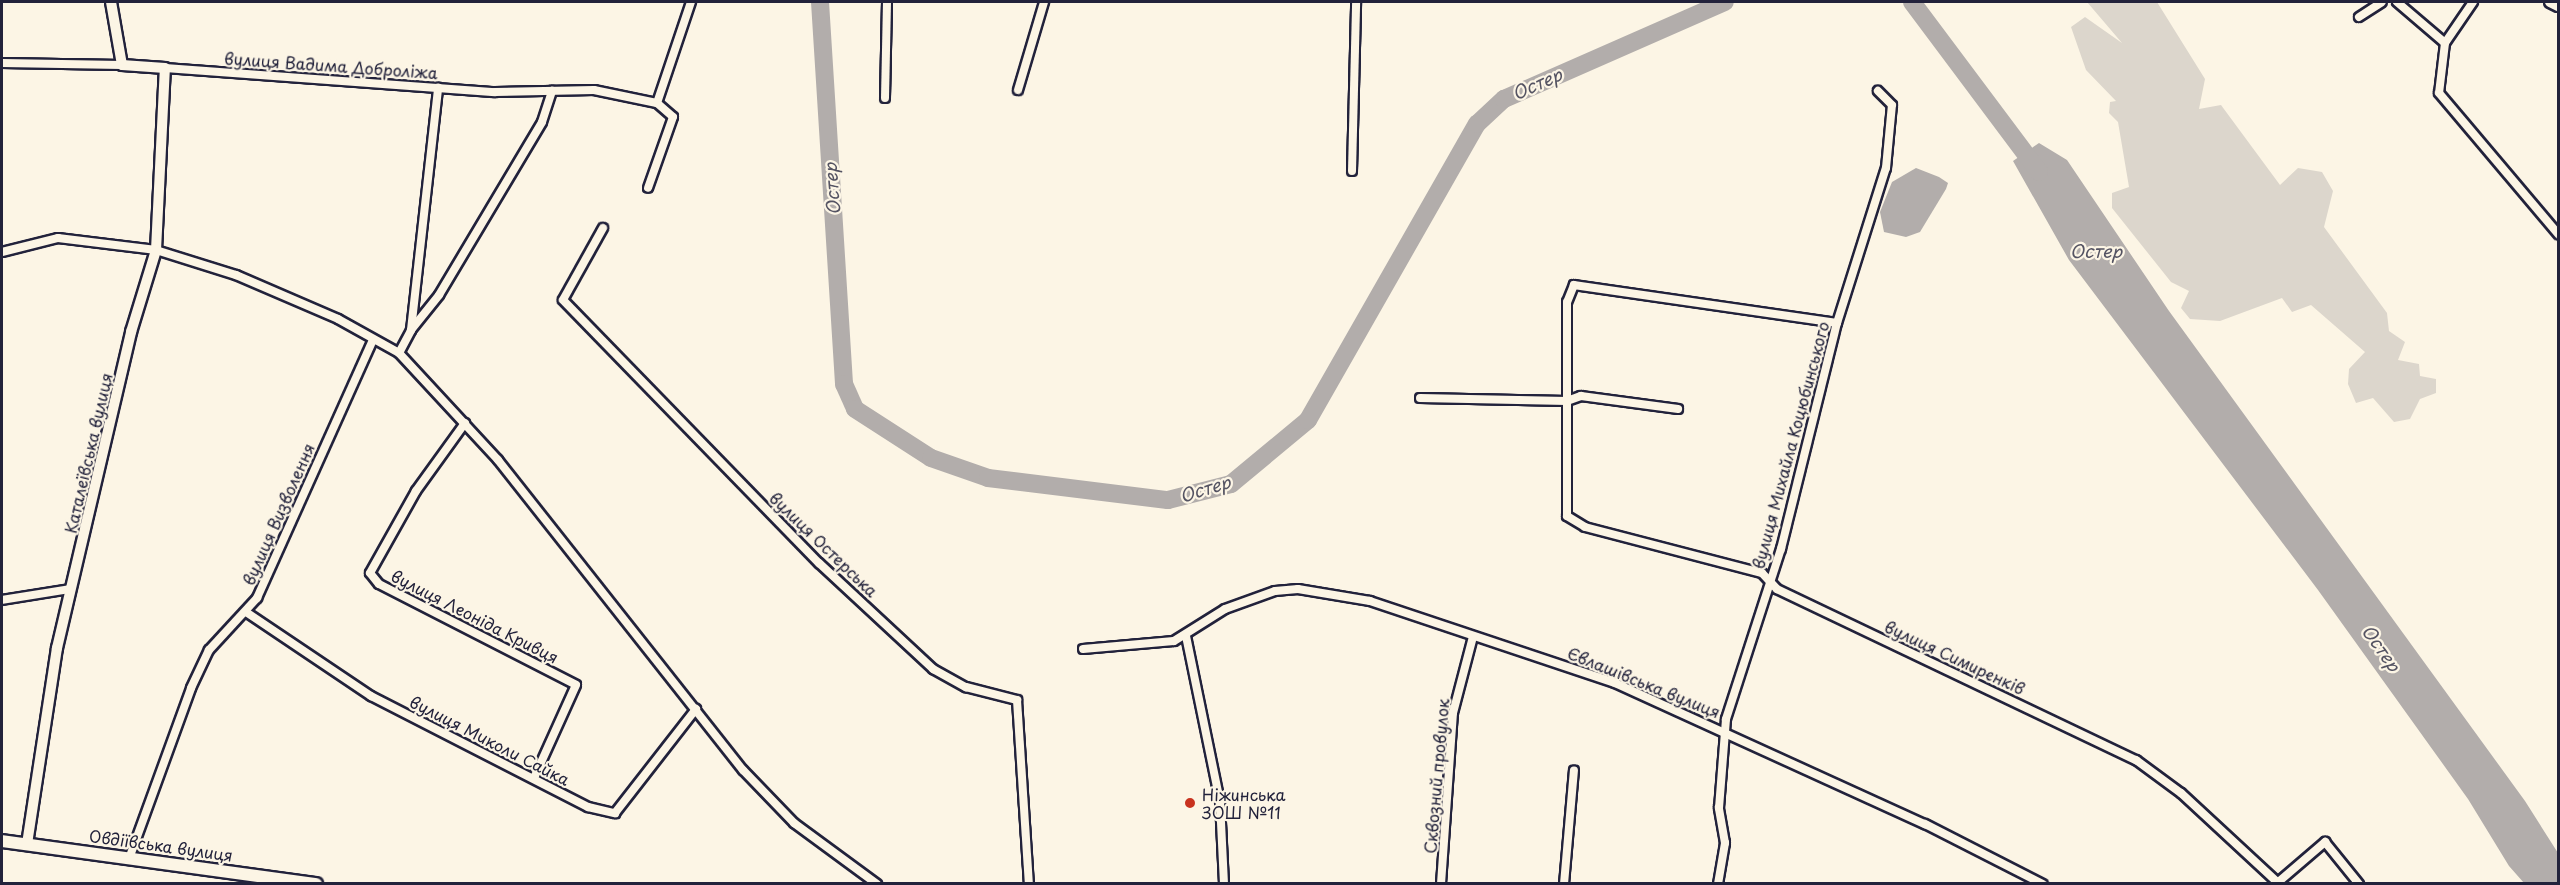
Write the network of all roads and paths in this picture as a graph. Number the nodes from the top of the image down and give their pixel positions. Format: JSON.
{"nodes":[{"id":1,"x":111,"y":2,"type":"edge"},
{"id":2,"x":691,"y":2,"type":"edge"},
{"id":3,"x":887,"y":2,"type":"edge"},
{"id":4,"x":1044,"y":2,"type":"edge"},
{"id":5,"x":1356,"y":2,"type":"edge"},
{"id":6,"x":2382,"y":2,"type":"edge"},
{"id":7,"x":2397,"y":2,"type":"edge"},
{"id":8,"x":2473,"y":2,"type":"edge"},
{"id":9,"x":2550,"y":2,"type":"edge"},
{"id":10,"x":2559,"y":6,"type":"edge"},
{"id":11,"x":2359,"y":17,"type":"dead end"},
{"id":12,"x":2445,"y":43,"type":"junction"},
{"id":13,"x":2,"y":63,"type":"edge"},
{"id":14,"x":122,"y":65,"type":"junction"},
{"id":15,"x":165,"y":69,"type":"junction"},
{"id":16,"x":438,"y":88,"type":"junction"},
{"id":17,"x":1018,"y":90,"type":"dead end"},
{"id":18,"x":1878,"y":91,"type":"dead end"},
{"id":19,"x":552,"y":92,"type":"junction"},
{"id":20,"x":885,"y":98,"type":"dead end"},
{"id":21,"x":657,"y":103,"type":"junction"},
{"id":22,"x":1352,"y":171,"type":"dead end"},
{"id":23,"x":648,"y":188,"type":"dead end"},
{"id":24,"x":603,"y":228,"type":"dead end"},
{"id":25,"x":2559,"y":234,"type":"edge"},
{"id":26,"x":156,"y":250,"type":"junction"},
{"id":27,"x":2,"y":252,"type":"edge"},
{"id":28,"x":1837,"y":323,"type":"junction"},
{"id":29,"x":411,"y":330,"type":"junction"},
{"id":30,"x":374,"y":340,"type":"junction"},
{"id":31,"x":399,"y":353,"type":"junction"},
{"id":32,"x":1420,"y":398,"type":"dead end"},
{"id":33,"x":1567,"y":401,"type":"junction"},
{"id":34,"x":1678,"y":409,"type":"dead end"},
{"id":35,"x":465,"y":423,"type":"junction"},
{"id":36,"x":1770,"y":580,"type":"junction"},
{"id":37,"x":70,"y":589,"type":"junction"},
{"id":38,"x":2,"y":600,"type":"edge"},
{"id":39,"x":246,"y":612,"type":"junction"},
{"id":40,"x":1186,"y":636,"type":"junction"},
{"id":41,"x":1473,"y":637,"type":"junction"},
{"id":42,"x":1083,"y":649,"type":"dead end"},
{"id":43,"x":696,"y":710,"type":"junction"},
{"id":44,"x":1728,"y":732,"type":"junction"},
{"id":45,"x":1574,"y":770,"type":"dead end"},
{"id":46,"x":535,"y":776,"type":"junction"},
{"id":47,"x":2,"y":841,"type":"edge"},
{"id":48,"x":27,"y":844,"type":"junction"},
{"id":49,"x":130,"y":856,"type":"junction"},
{"id":50,"x":239,"y":878,"type":"edge"},
{"id":51,"x":2277,"y":883,"type":"edge"},
{"id":52,"x":316,"y":884,"type":"edge"},
{"id":53,"x":878,"y":884,"type":"edge"},
{"id":54,"x":1029,"y":884,"type":"edge"},
{"id":55,"x":1224,"y":884,"type":"edge"},
{"id":56,"x":1441,"y":884,"type":"edge"},
{"id":57,"x":1564,"y":884,"type":"edge"},
{"id":58,"x":1718,"y":884,"type":"edge"},
{"id":59,"x":2043,"y":884,"type":"edge"},
{"id":60,"x":2359,"y":884,"type":"edge"}],
"edges":[{"from":1,"to":14,"type":"street"},
{"from":2,"to":21,"type":"street"},
{"from":3,"to":20,"type":"street"},
{"from":4,"to":17,"type":"street"},
{"from":5,"to":22,"type":"street"},
{"from":6,"to":11,"type":"street"},
{"from":7,"to":12,"type":"street"},
{"from":8,"to":12,"type":"street"},
{"from":9,"to":10,"type":"street"},
{"from":12,"to":25,"type":"street"},
{"from":13,"to":14,"type":"street","name":"вулиця Вадима Доброліжа"},
{"from":14,"to":15,"type":"street","name":"вулиця Вадима Доброліжа"},
{"from":15,"to":16,"type":"street","name":"вулиця Вадима Доброліжа"},
{"from":15,"to":26,"type":"street","name":"Каталеївська вулиця"},
{"from":16,"to":19,"type":"street","name":"вулиця Вадима Доброліжа"},
{"from":16,"to":29,"type":"street"},
{"from":18,"to":28,"type":"street","name":"вулиця Михайла Коцюбинського"},
{"from":19,"to":21,"type":"street","name":"вулиця Вадима Доброліжа"},
{"from":19,"to":29,"type":"street"},
{"from":21,"to":23,"type":"street"},
{"from":24,"to":54,"type":"street","name":"вулиця Остерська"},
{"from":26,"to":27,"type":"street"},
{"from":26,"to":30,"type":"street"},
{"from":26,"to":37,"type":"street","name":"Каталеївська вулиця"},
{"from":28,"to":33,"type":"street"},
{"from":28,"to":36,"type":"street","name":"вулиця Михайла Коцюбинського"},
{"from":29,"to":31,"type":"street"},
{"from":30,"to":31,"type":"street"},
{"from":30,"to":39,"type":"street","name":"вулиця Визволення"},
{"from":31,"to":35,"type":"street"},
{"from":32,"to":33,"type":"street"},
{"from":33,"to":34,"type":"street"},
{"from":33,"to":36,"type":"street","name":"вулиця Симиренків"},
{"from":35,"to":43,"type":"street"},
{"from":35,"to":46,"type":"street","name":"вулиця Леоніда Кривця"},
{"from":36,"to":44,"type":"street","name":"вулиця Михайла Коцюбинського"},
{"from":36,"to":51,"type":"street","name":"вулиця Симиренків"},
{"from":37,"to":38,"type":"street"},
{"from":37,"to":48,"type":"street","name":"Каталеївська вулиця"},
{"from":39,"to":46,"type":"street","name":"вулиця Миколи Сайка"},
{"from":39,"to":49,"type":"street","name":"вулиця Визволення"},
{"from":40,"to":41,"type":"street","name":"Євлашівська вулиця"},
{"from":40,"to":42,"type":"street","name":"Євлашівська вулиця"},
{"from":40,"to":55,"type":"street"},
{"from":41,"to":44,"type":"street","name":"Євлашівська вулиця"},
{"from":41,"to":56,"type":"street","name":"Сквозний провулок"},
{"from":43,"to":46,"type":"street","name":"вулиця Миколи Сайка"},
{"from":43,"to":53,"type":"street"},
{"from":44,"to":58,"type":"street","name":"вулиця Михайла Коцюбинського"},
{"from":44,"to":59,"type":"street","name":"Євлашівська вулиця"},
{"from":45,"to":57,"type":"street"},
{"from":47,"to":48,"type":"main road","name":"Овдіївська вулиця"},
{"from":48,"to":49,"type":"main road","name":"Овдіївська вулиця"},
{"from":49,"to":50,"type":"main road","name":"Овдіївська вулиця"},
{"from":50,"to":52,"type":"main road","name":"Овдіївська вулиця"},
{"from":51,"to":60,"type":"street","name":"вулиця Симиренків"}]}
